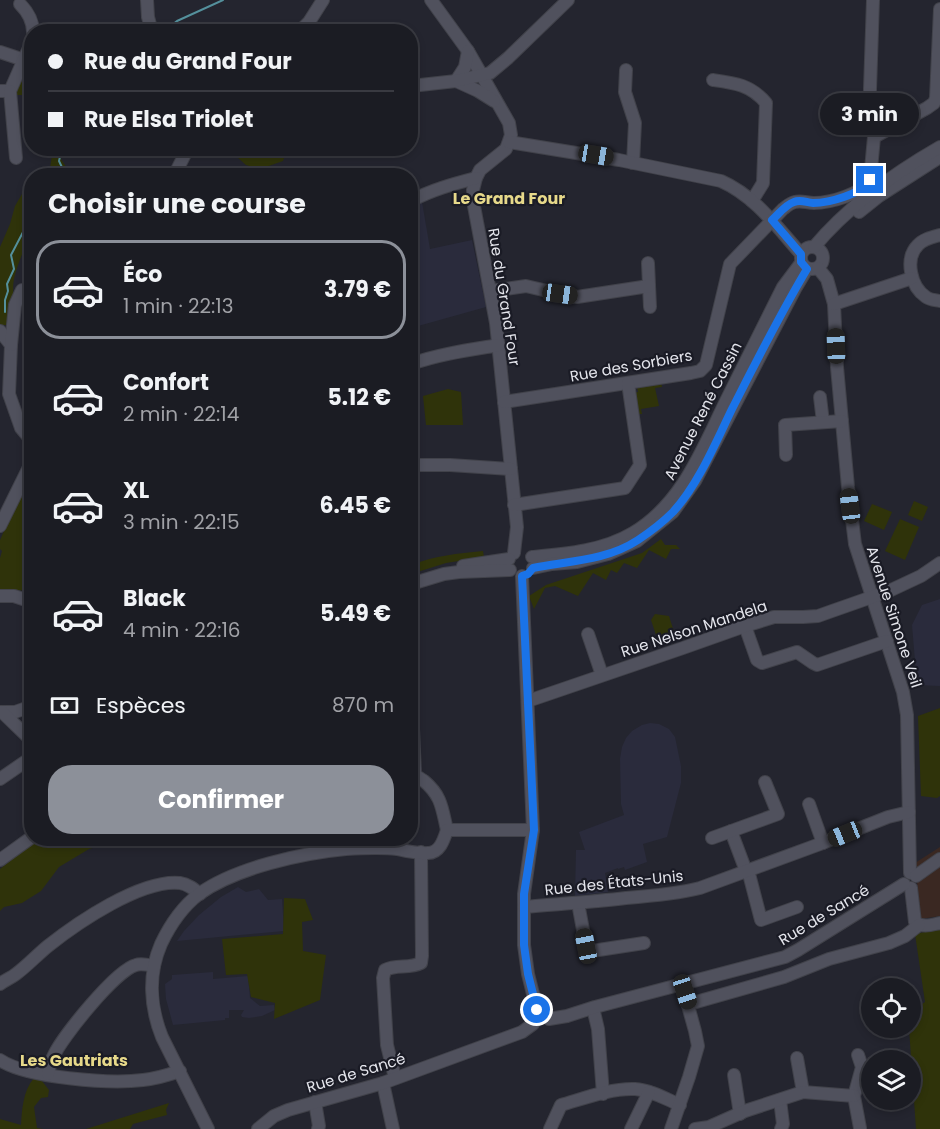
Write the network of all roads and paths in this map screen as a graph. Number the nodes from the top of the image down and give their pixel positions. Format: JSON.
{"nodes":[{"id":1,"x":147,"y":0,"type":"edge"},
{"id":2,"x":323,"y":0,"type":"edge"},
{"id":3,"x":431,"y":0,"type":"edge"},
{"id":4,"x":568,"y":0,"type":"edge"},
{"id":5,"x":873,"y":0,"type":"edge"},
{"id":6,"x":20,"y":4,"type":"dead end"},
{"id":7,"x":940,"y":9,"type":"edge"},
{"id":8,"x":33,"y":24,"type":"edge"},
{"id":9,"x":150,"y":24,"type":"edge"},
{"id":10,"x":306,"y":24,"type":"edge"},
{"id":11,"x":0,"y":52,"type":"edge"},
{"id":12,"x":470,"y":56,"type":"junction"},
{"id":13,"x":24,"y":61,"type":"edge"},
{"id":14,"x":500,"y":64,"type":"junction"},
{"id":15,"x":24,"y":67,"type":"edge"},
{"id":16,"x":626,"y":70,"type":"dead end"},
{"id":17,"x":482,"y":76,"type":"junction"},
{"id":18,"x":713,"y":80,"type":"dead end"},
{"id":19,"x":456,"y":81,"type":"junction"},
{"id":20,"x":418,"y":85,"type":"edge"},
{"id":21,"x":5,"y":91,"type":"edge"},
{"id":22,"x":496,"y":103,"type":"junction"},
{"id":23,"x":874,"y":137,"type":"junction"},
{"id":24,"x":509,"y":142,"type":"junction"},
{"id":25,"x":940,"y":147,"type":"edge"},
{"id":26,"x":940,"y":157,"type":"edge"},
{"id":27,"x":15,"y":158,"type":"dead end"},
{"id":28,"x":633,"y":163,"type":"junction"},
{"id":29,"x":476,"y":178,"type":"junction"},
{"id":30,"x":418,"y":198,"type":"edge"},
{"id":31,"x":752,"y":201,"type":"junction"},
{"id":32,"x":772,"y":220,"type":"junction"},
{"id":33,"x":940,"y":235,"type":"edge"},
{"id":34,"x":817,"y":249,"type":"junction"},
{"id":35,"x":648,"y":263,"type":"dead end"},
{"id":36,"x":807,"y":263,"type":"junction"},
{"id":37,"x":912,"y":278,"type":"junction"},
{"id":38,"x":649,"y":286,"type":"junction"},
{"id":39,"x":21,"y":290,"type":"dead end"},
{"id":40,"x":491,"y":291,"type":"junction"},
{"id":41,"x":940,"y":301,"type":"edge"},
{"id":42,"x":834,"y":304,"type":"junction"},
{"id":43,"x":650,"y":307,"type":"dead end"},
{"id":44,"x":0,"y":331,"type":"edge"},
{"id":45,"x":11,"y":345,"type":"junction"},
{"id":46,"x":499,"y":345,"type":"junction"},
{"id":47,"x":418,"y":362,"type":"edge"},
{"id":48,"x":627,"y":383,"type":"junction"},
{"id":49,"x":820,"y":398,"type":"dead end"},
{"id":50,"x":504,"y":402,"type":"junction"},
{"id":51,"x":842,"y":421,"type":"junction"},
{"id":52,"x":823,"y":422,"type":"junction"},
{"id":53,"x":24,"y":432,"type":"edge"},
{"id":54,"x":786,"y":455,"type":"dead end"},
{"id":55,"x":418,"y":465,"type":"edge"},
{"id":56,"x":511,"y":469,"type":"junction"},
{"id":57,"x":24,"y":477,"type":"edge"},
{"id":58,"x":514,"y":506,"type":"junction"},
{"id":59,"x":0,"y":526,"type":"edge"},
{"id":60,"x":521,"y":562,"type":"junction"},
{"id":61,"x":940,"y":564,"type":"edge"},
{"id":62,"x":418,"y":577,"type":"edge"},
{"id":63,"x":418,"y":582,"type":"edge"},
{"id":64,"x":0,"y":596,"type":"edge"},
{"id":65,"x":872,"y":598,"type":"junction"},
{"id":66,"x":24,"y":599,"type":"edge"},
{"id":67,"x":745,"y":626,"type":"junction"},
{"id":68,"x":588,"y":634,"type":"dead end"},
{"id":69,"x":886,"y":641,"type":"junction"},
{"id":70,"x":602,"y":675,"type":"junction"},
{"id":71,"x":528,"y":701,"type":"junction"},
{"id":72,"x":24,"y":709,"type":"edge"},
{"id":73,"x":1,"y":712,"type":"edge"},
{"id":74,"x":24,"y":734,"type":"edge"},
{"id":75,"x":24,"y":762,"type":"edge"},
{"id":76,"x":418,"y":778,"type":"edge"},
{"id":77,"x":0,"y":779,"type":"edge"},
{"id":78,"x":765,"y":782,"type":"dead end"},
{"id":79,"x":809,"y":804,"type":"dead end"},
{"id":80,"x":909,"y":812,"type":"junction"},
{"id":81,"x":447,"y":830,"type":"junction"},
{"id":82,"x":534,"y":830,"type":"junction"},
{"id":83,"x":731,"y":831,"type":"junction"},
{"id":84,"x":712,"y":838,"type":"dead end"},
{"id":85,"x":24,"y":843,"type":"edge"},
{"id":86,"x":823,"y":843,"type":"junction"},
{"id":87,"x":309,"y":846,"type":"edge"},
{"id":88,"x":336,"y":846,"type":"edge"},
{"id":89,"x":346,"y":849,"type":"junction"},
{"id":90,"x":421,"y":852,"type":"junction"},
{"id":91,"x":314,"y":854,"type":"junction"},
{"id":92,"x":0,"y":860,"type":"edge"},
{"id":93,"x":940,"y":860,"type":"edge"},
{"id":94,"x":747,"y":871,"type":"junction"},
{"id":95,"x":910,"y":880,"type":"junction"},
{"id":96,"x":200,"y":894,"type":"junction"},
{"id":97,"x":578,"y":903,"type":"junction"},
{"id":98,"x":524,"y":907,"type":"junction"},
{"id":99,"x":797,"y":907,"type":"dead end"},
{"id":100,"x":940,"y":923,"type":"edge"},
{"id":101,"x":919,"y":925,"type":"junction"},
{"id":102,"x":644,"y":943,"type":"dead end"},
{"id":103,"x":154,"y":966,"type":"junction"},
{"id":104,"x":0,"y":984,"type":"edge"},
{"id":105,"x":682,"y":984,"type":"junction"},
{"id":106,"x":689,"y":1004,"type":"junction"},
{"id":107,"x":593,"y":1008,"type":"junction"},
{"id":108,"x":537,"y":1010,"type":"junction"},
{"id":109,"x":549,"y":1019,"type":"junction"},
{"id":110,"x":533,"y":1024,"type":"junction"},
{"id":111,"x":858,"y":1055,"type":"dead end"},
{"id":112,"x":797,"y":1058,"type":"dead end"},
{"id":113,"x":0,"y":1060,"type":"edge"},
{"id":114,"x":180,"y":1071,"type":"junction"},
{"id":115,"x":48,"y":1074,"type":"junction"},
{"id":116,"x":734,"y":1075,"type":"dead end"},
{"id":117,"x":395,"y":1078,"type":"junction"},
{"id":118,"x":383,"y":1083,"type":"junction"},
{"id":119,"x":649,"y":1092,"type":"junction"},
{"id":120,"x":803,"y":1092,"type":"junction"},
{"id":121,"x":603,"y":1094,"type":"junction"},
{"id":122,"x":854,"y":1096,"type":"junction"},
{"id":123,"x":780,"y":1100,"type":"junction"},
{"id":124,"x":315,"y":1101,"type":"junction"},
{"id":125,"x":680,"y":1105,"type":"junction"},
{"id":126,"x":740,"y":1114,"type":"junction"},
{"id":127,"x":672,"y":1126,"type":"edge"},
{"id":128,"x":709,"y":1128,"type":"edge"},
{"id":129,"x":860,"y":1128,"type":"edge"},
{"id":130,"x":208,"y":1129,"type":"edge"},
{"id":131,"x":258,"y":1129,"type":"edge"},
{"id":132,"x":318,"y":1129,"type":"edge"},
{"id":133,"x":393,"y":1129,"type":"edge"},
{"id":134,"x":550,"y":1129,"type":"edge"},
{"id":135,"x":631,"y":1129,"type":"edge"},
{"id":136,"x":686,"y":1129,"type":"edge"},
{"id":137,"x":695,"y":1129,"type":"edge"},
{"id":138,"x":782,"y":1129,"type":"edge"}],
"edges":[{"from":1,"to":9,"type":"street"},
{"from":2,"to":10,"type":"street"},
{"from":3,"to":12,"type":"street"},
{"from":4,"to":14,"type":"street"},
{"from":5,"to":23,"type":"street"},
{"from":6,"to":8,"type":"street"},
{"from":7,"to":23,"type":"street"},
{"from":11,"to":13,"type":"street"},
{"from":12,"to":14,"type":"street"},
{"from":12,"to":17,"type":"street"},
{"from":12,"to":19,"type":"street"},
{"from":14,"to":17,"type":"street"},
{"from":15,"to":21,"type":"street"},
{"from":16,"to":28,"type":"street"},
{"from":17,"to":19,"type":"street"},
{"from":17,"to":22,"type":"street"},
{"from":18,"to":31,"type":"street"},
{"from":19,"to":20,"type":"street"},
{"from":19,"to":22,"type":"street"},
{"from":21,"to":27,"type":"street"},
{"from":22,"to":24,"type":"street"},
{"from":23,"to":32,"type":"street"},
{"from":24,"to":28,"type":"street","name":"Avenue Simone Veil"},
{"from":24,"to":29,"type":"street"},
{"from":25,"to":34,"type":"street"},
{"from":26,"to":34,"type":"street"},
{"from":28,"to":31,"type":"street","name":"Avenue Simone Veil"},
{"from":29,"to":30,"type":"street"},
{"from":29,"to":40,"type":"street","name":"Rue du Grand Four"},
{"from":31,"to":32,"type":"street","name":"Avenue Simone Veil"},
{"from":32,"to":36,"type":"street","name":"Avenue Simone Veil"},
{"from":32,"to":48,"type":"street","name":"Rue des Sorbiers"},
{"from":33,"to":37,"type":"street"},
{"from":34,"to":36,"type":"street"},
{"from":34,"to":36,"type":"street"},
{"from":35,"to":38,"type":"street"},
{"from":36,"to":42,"type":"street","name":"Avenue Simone Veil"},
{"from":36,"to":60,"type":"street","name":"Avenue René Cassin"},
{"from":37,"to":41,"type":"street"},
{"from":37,"to":42,"type":"street"},
{"from":38,"to":40,"type":"street"},
{"from":38,"to":43,"type":"street"},
{"from":39,"to":45,"type":"street"},
{"from":40,"to":46,"type":"street","name":"Rue du Grand Four"},
{"from":42,"to":51,"type":"street","name":"Avenue Simone Veil"},
{"from":44,"to":45,"type":"street"},
{"from":45,"to":53,"type":"street"},
{"from":46,"to":47,"type":"street"},
{"from":46,"to":50,"type":"street","name":"Rue du Grand Four"},
{"from":48,"to":50,"type":"street","name":"Rue des Sorbiers"},
{"from":48,"to":58,"type":"street"},
{"from":49,"to":52,"type":"street"},
{"from":50,"to":56,"type":"street","name":"Rue du Grand Four"},
{"from":51,"to":52,"type":"street"},
{"from":51,"to":65,"type":"street","name":"Avenue Simone Veil"},
{"from":52,"to":54,"type":"street"},
{"from":55,"to":56,"type":"street"},
{"from":56,"to":58,"type":"street","name":"Rue du Grand Four"},
{"from":57,"to":59,"type":"street"},
{"from":58,"to":60,"type":"street","name":"Rue du Grand Four"},
{"from":60,"to":62,"type":"street","name":"Avenue René Cassin"},
{"from":60,"to":63,"type":"street","name":"Avenue René Cassin"},
{"from":60,"to":71,"type":"street","name":"Rue du Grand Four"},
{"from":61,"to":65,"type":"street","name":"Rue Nelson Mandela"},
{"from":64,"to":66,"type":"street"},
{"from":65,"to":67,"type":"street","name":"Rue Nelson Mandela"},
{"from":65,"to":69,"type":"street","name":"Avenue Simone Veil"},
{"from":67,"to":69,"type":"street"},
{"from":67,"to":70,"type":"street","name":"Rue Nelson Mandela"},
{"from":68,"to":70,"type":"street"},
{"from":69,"to":80,"type":"street","name":"Avenue Simone Veil"},
{"from":70,"to":71,"type":"street","name":"Rue Nelson Mandela"},
{"from":71,"to":82,"type":"street","name":"Rue du Grand Four"},
{"from":72,"to":73,"type":"street"},
{"from":73,"to":74,"type":"street"},
{"from":75,"to":77,"type":"street"},
{"from":76,"to":81,"type":"street"},
{"from":78,"to":83,"type":"street"},
{"from":79,"to":86,"type":"street"},
{"from":80,"to":86,"type":"street","name":"Rue des États-Unis"},
{"from":80,"to":95,"type":"street","name":"Avenue Simone Veil"},
{"from":81,"to":82,"type":"street"},
{"from":81,"to":90,"type":"street"},
{"from":82,"to":98,"type":"street","name":"Rue du Grand Four"},
{"from":83,"to":84,"type":"street"},
{"from":83,"to":94,"type":"street"},
{"from":85,"to":92,"type":"street"},
{"from":86,"to":94,"type":"street","name":"Rue des États-Unis"},
{"from":87,"to":91,"type":"street"},
{"from":88,"to":89,"type":"street"},
{"from":89,"to":90,"type":"street"},
{"from":89,"to":91,"type":"street"},
{"from":90,"to":117,"type":"street"},
{"from":91,"to":96,"type":"street"},
{"from":93,"to":95,"type":"street","name":"Rue de Sancé"},
{"from":94,"to":97,"type":"street","name":"Rue des États-Unis"},
{"from":94,"to":99,"type":"street"},
{"from":95,"to":101,"type":"street","name":"Avenue Simone Veil"},
{"from":95,"to":105,"type":"street","name":"Rue de Sancé"},
{"from":96,"to":103,"type":"street"},
{"from":96,"to":104,"type":"street"},
{"from":97,"to":98,"type":"street","name":"Rue des États-Unis"},
{"from":97,"to":102,"type":"street"},
{"from":98,"to":108,"type":"street","name":"Rue du Grand Four"},
{"from":100,"to":101,"type":"street"},
{"from":101,"to":106,"type":"street"},
{"from":103,"to":114,"type":"street"},
{"from":103,"to":115,"type":"street"},
{"from":105,"to":106,"type":"street"},
{"from":105,"to":107,"type":"street","name":"Rue de Sancé"},
{"from":106,"to":125,"type":"street"},
{"from":107,"to":109,"type":"street","name":"Rue de Sancé"},
{"from":107,"to":121,"type":"street"},
{"from":108,"to":109,"type":"street"},
{"from":108,"to":110,"type":"street"},
{"from":109,"to":110,"type":"street"},
{"from":110,"to":117,"type":"street","name":"Rue de Sancé"},
{"from":111,"to":122,"type":"street"},
{"from":112,"to":120,"type":"street"},
{"from":113,"to":115,"type":"street"},
{"from":114,"to":115,"type":"street"},
{"from":114,"to":130,"type":"street"},
{"from":116,"to":126,"type":"street"},
{"from":117,"to":118,"type":"street","name":"Rue de Sancé"},
{"from":118,"to":124,"type":"street","name":"Rue de Sancé"},
{"from":118,"to":133,"type":"street"},
{"from":119,"to":121,"type":"street"},
{"from":119,"to":125,"type":"street"},
{"from":119,"to":135,"type":"street"},
{"from":120,"to":122,"type":"street"},
{"from":120,"to":123,"type":"street"},
{"from":121,"to":134,"type":"street"},
{"from":122,"to":129,"type":"street"},
{"from":123,"to":126,"type":"street"},
{"from":123,"to":138,"type":"street"},
{"from":124,"to":131,"type":"street","name":"Rue de Sancé"},
{"from":124,"to":132,"type":"street"},
{"from":125,"to":127,"type":"street"},
{"from":126,"to":128,"type":"street"},
{"from":127,"to":136,"type":"street"},
{"from":128,"to":137,"type":"street"}]}
